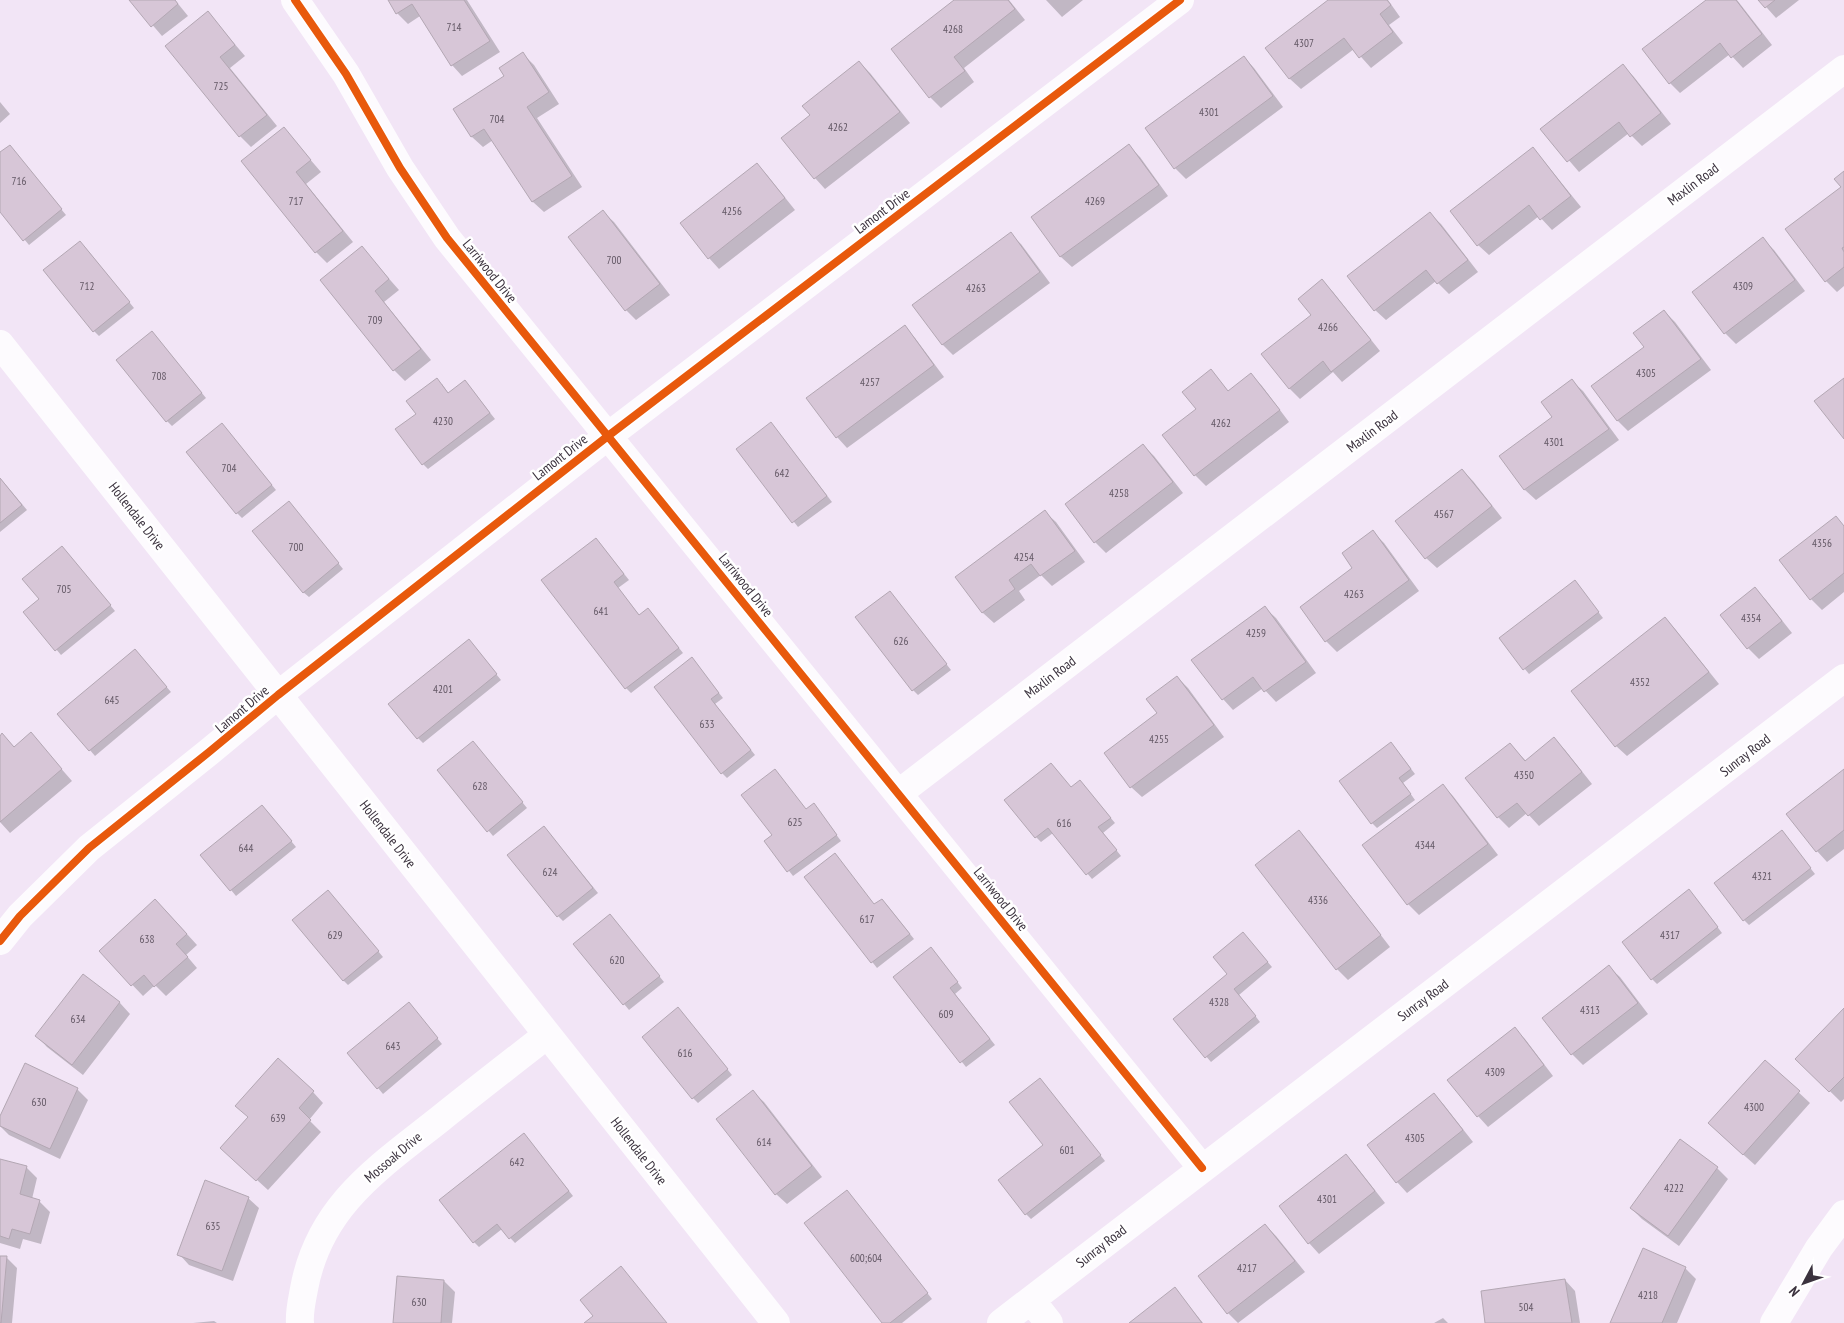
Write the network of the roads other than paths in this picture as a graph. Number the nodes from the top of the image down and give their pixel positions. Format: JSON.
{"nodes":[{"id":1,"x":295,"y":0,"type":"edge"},
{"id":2,"x":1180,"y":0,"type":"edge"},
{"id":3,"x":1844,"y":68,"type":"edge"},
{"id":4,"x":5,"y":360,"type":"edge"},
{"id":5,"x":608,"y":436,"type":"junction"},
{"id":6,"x":1844,"y":678,"type":"edge"},
{"id":7,"x":278,"y":694,"type":"junction"},
{"id":8,"x":899,"y":793,"type":"junction"},
{"id":9,"x":0,"y":941,"type":"edge"},
{"id":10,"x":547,"y":1035,"type":"junction"},
{"id":11,"x":1202,"y":1168,"type":"junction"},
{"id":12,"x":1844,"y":1214,"type":"edge"},
{"id":13,"x":1031,"y":1300,"type":"junction"},
{"id":14,"x":300,"y":1323,"type":"edge"},
{"id":15,"x":776,"y":1323,"type":"edge"},
{"id":16,"x":1001,"y":1323,"type":"edge"},
{"id":17,"x":1049,"y":1323,"type":"edge"},
{"id":18,"x":1774,"y":1323,"type":"edge"}],
"edges":[{"from":1,"to":5,"type":"street","name":"Larriwood Drive"},
{"from":2,"to":5,"type":"street","name":"Lamont Drive"},
{"from":3,"to":8,"type":"street","name":"Maxlin Road"},
{"from":4,"to":7,"type":"street","name":"Hollendale Drive"},
{"from":5,"to":7,"type":"street","name":"Lamont Drive"},
{"from":5,"to":8,"type":"street","name":"Larriwood Drive"},
{"from":6,"to":11,"type":"street","name":"Sunray Road"},
{"from":7,"to":9,"type":"street","name":"Lamont Drive"},
{"from":7,"to":10,"type":"street","name":"Hollendale Drive"},
{"from":8,"to":11,"type":"street","name":"Larriwood Drive"},
{"from":10,"to":14,"type":"street","name":"Mossoak Drive"},
{"from":10,"to":15,"type":"street","name":"Hollendale Drive"},
{"from":11,"to":13,"type":"street","name":"Sunray Road"},
{"from":12,"to":18,"type":"street"},
{"from":13,"to":16,"type":"street","name":"Sunray Road"},
{"from":13,"to":17,"type":"street"}]}
